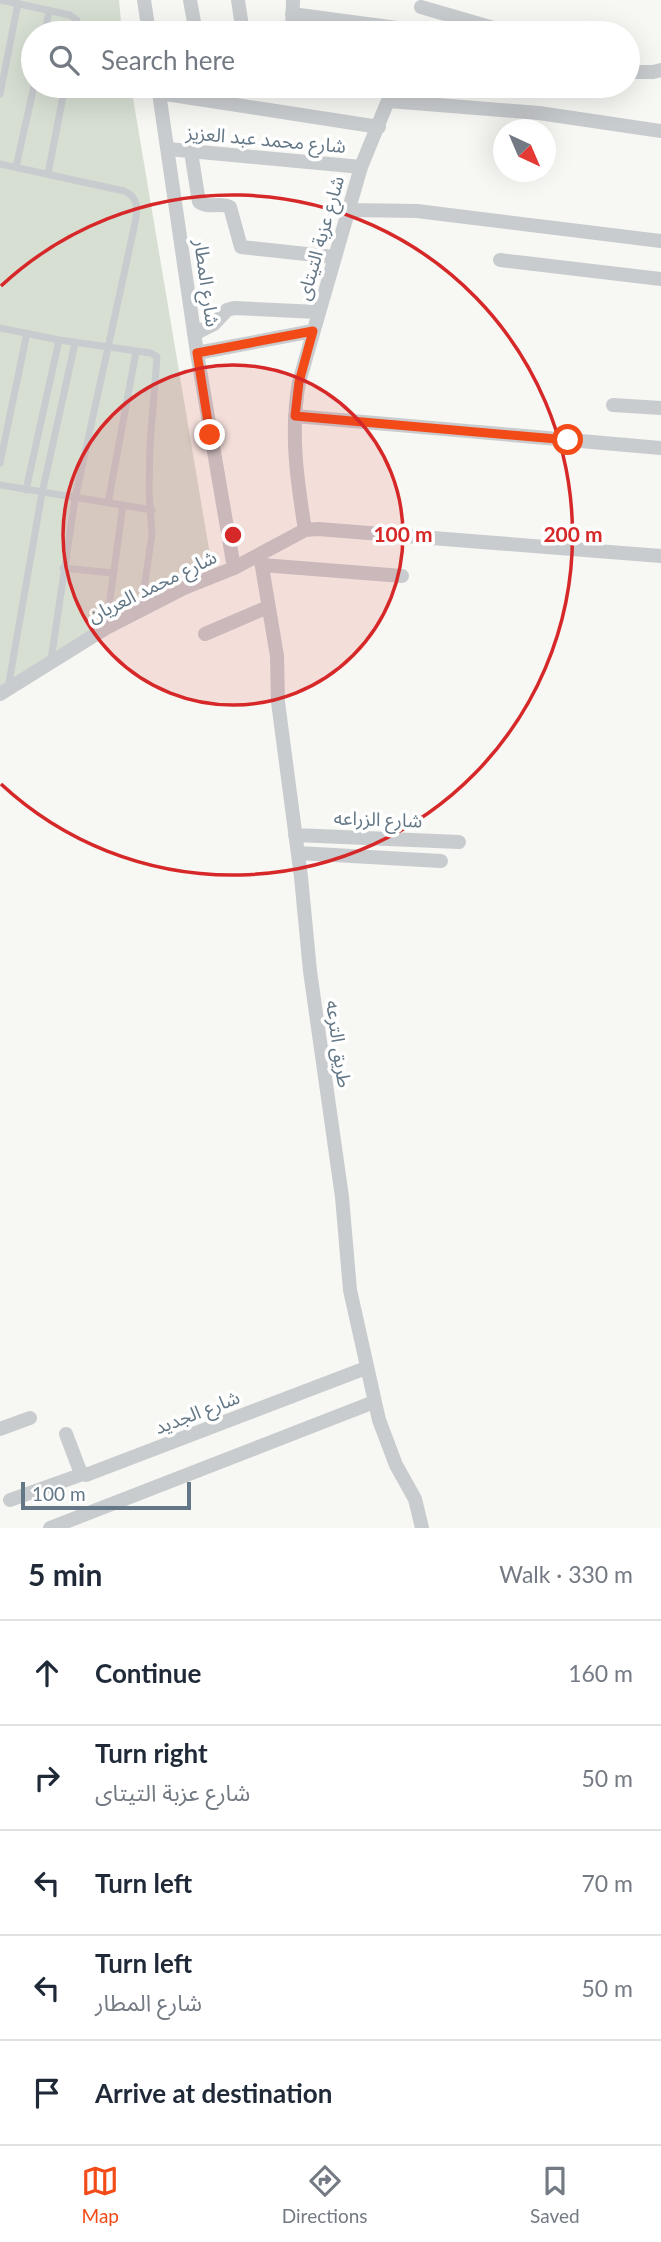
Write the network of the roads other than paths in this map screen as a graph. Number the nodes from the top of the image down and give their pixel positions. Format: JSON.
{"nodes":[{"id":1,"x":1,"y":0,"type":"edge"},
{"id":2,"x":144,"y":0,"type":"edge"},
{"id":3,"x":190,"y":0,"type":"edge"},
{"id":4,"x":238,"y":0,"type":"edge"},
{"id":5,"x":423,"y":3,"type":"edge"},
{"id":6,"x":18,"y":4,"type":"junction"},
{"id":7,"x":293,"y":7,"type":"edge"},
{"id":8,"x":49,"y":10,"type":"junction"},
{"id":9,"x":47,"y":21,"type":"edge"},
{"id":10,"x":76,"y":21,"type":"edge"},
{"id":11,"x":147,"y":21,"type":"edge"},
{"id":12,"x":194,"y":21,"type":"edge"},
{"id":13,"x":241,"y":21,"type":"edge"},
{"id":14,"x":360,"y":21,"type":"edge"},
{"id":15,"x":416,"y":21,"type":"edge"},
{"id":16,"x":476,"y":21,"type":"edge"},
{"id":17,"x":661,"y":70,"type":"edge"},
{"id":18,"x":640,"y":72,"type":"edge"},
{"id":19,"x":0,"y":94,"type":"edge"},
{"id":20,"x":31,"y":98,"type":"edge"},
{"id":21,"x":63,"y":98,"type":"edge"},
{"id":22,"x":160,"y":98,"type":"edge"},
{"id":23,"x":211,"y":98,"type":"edge"},
{"id":24,"x":391,"y":98,"type":"edge"},
{"id":25,"x":390,"y":101,"type":"junction"},
{"id":26,"x":379,"y":127,"type":"junction"},
{"id":27,"x":661,"y":131,"type":"edge"},
{"id":28,"x":168,"y":149,"type":"junction"},
{"id":29,"x":191,"y":152,"type":"junction"},
{"id":30,"x":0,"y":164,"type":"edge"},
{"id":31,"x":16,"y":167,"type":"junction"},
{"id":32,"x":361,"y":167,"type":"junction"},
{"id":33,"x":47,"y":174,"type":"junction"},
{"id":34,"x":349,"y":210,"type":"junction"},
{"id":35,"x":661,"y":241,"type":"edge"},
{"id":36,"x":334,"y":257,"type":"junction"},
{"id":37,"x":500,"y":260,"type":"dead end"},
{"id":38,"x":661,"y":279,"type":"edge"},
{"id":39,"x":318,"y":312,"type":"junction"},
{"id":40,"x":0,"y":328,"type":"edge"},
{"id":41,"x":313,"y":331,"type":"junction"},
{"id":42,"x":27,"y":333,"type":"junction"},
{"id":43,"x":194,"y":334,"type":"junction"},
{"id":44,"x":59,"y":340,"type":"junction"},
{"id":45,"x":75,"y":343,"type":"junction"},
{"id":46,"x":107,"y":348,"type":"junction"},
{"id":47,"x":136,"y":352,"type":"junction"},
{"id":48,"x":197,"y":353,"type":"junction"},
{"id":49,"x":613,"y":405,"type":"dead end"},
{"id":50,"x":661,"y":408,"type":"edge"},
{"id":51,"x":295,"y":416,"type":"junction"},
{"id":52,"x":661,"y":448,"type":"edge"},
{"id":53,"x":0,"y":463,"type":"edge"},
{"id":54,"x":0,"y":485,"type":"edge"},
{"id":55,"x":26,"y":490,"type":"junction"},
{"id":56,"x":42,"y":493,"type":"junction"},
{"id":57,"x":75,"y":499,"type":"junction"},
{"id":58,"x":108,"y":503,"type":"junction"},
{"id":59,"x":123,"y":505,"type":"junction"},
{"id":60,"x":152,"y":510,"type":"junction"},
{"id":61,"x":305,"y":530,"type":"junction"},
{"id":62,"x":661,"y":556,"type":"edge"},
{"id":63,"x":261,"y":560,"type":"junction"},
{"id":64,"x":63,"y":568,"type":"junction"},
{"id":65,"x":234,"y":568,"type":"junction"},
{"id":66,"x":113,"y":573,"type":"junction"},
{"id":67,"x":402,"y":576,"type":"dead end"},
{"id":68,"x":268,"y":607,"type":"junction"},
{"id":69,"x":141,"y":610,"type":"junction"},
{"id":70,"x":106,"y":628,"type":"junction"},
{"id":71,"x":205,"y":634,"type":"dead end"},
{"id":72,"x":51,"y":661,"type":"junction"},
{"id":73,"x":4,"y":691,"type":"edge"},
{"id":74,"x":295,"y":835,"type":"junction"},
{"id":75,"x":459,"y":842,"type":"dead end"},
{"id":76,"x":298,"y":853,"type":"junction"},
{"id":77,"x":441,"y":861,"type":"dead end"},
{"id":78,"x":366,"y":1368,"type":"junction"},
{"id":79,"x":374,"y":1402,"type":"junction"},
{"id":80,"x":30,"y":1418,"type":"dead end"},
{"id":81,"x":0,"y":1429,"type":"edge"},
{"id":82,"x":66,"y":1434,"type":"dead end"},
{"id":83,"x":83,"y":1474,"type":"junction"},
{"id":84,"x":10,"y":1500,"type":"dead end"},
{"id":85,"x":50,"y":1528,"type":"edge"},
{"id":86,"x":422,"y":1528,"type":"edge"}],
"edges":[{"from":1,"to":6,"type":"lane"},
{"from":2,"to":11,"type":"street"},
{"from":3,"to":12,"type":"street"},
{"from":4,"to":13,"type":"street"},
{"from":5,"to":15,"type":"street"},
{"from":5,"to":16,"type":"street"},
{"from":6,"to":8,"type":"lane"},
{"from":6,"to":19,"type":"lane"},
{"from":7,"to":14,"type":"street"},
{"from":8,"to":9,"type":"lane"},
{"from":8,"to":10,"type":"lane"},
{"from":17,"to":18,"type":"street"},
{"from":20,"to":31,"type":"lane"},
{"from":21,"to":33,"type":"lane"},
{"from":22,"to":28,"type":"street","name":"شارع المطار"},
{"from":23,"to":26,"type":"street"},
{"from":24,"to":25,"type":"street","name":"شارع عزبة التيتاى"},
{"from":25,"to":26,"type":"street","name":"شارع عزبة التيتاى"},
{"from":25,"to":27,"type":"street"},
{"from":26,"to":32,"type":"street","name":"شارع عزبة التيتاى"},
{"from":28,"to":29,"type":"street","name":"شارع محمد عبد العزيز"},
{"from":28,"to":43,"type":"street","name":"شارع المطار"},
{"from":29,"to":32,"type":"street","name":"شارع محمد عبد العزيز"},
{"from":29,"to":36,"type":"street"},
{"from":30,"to":31,"type":"lane"},
{"from":31,"to":33,"type":"lane"},
{"from":32,"to":34,"type":"street","name":"شارع عزبة التيتاى"},
{"from":33,"to":46,"type":"lane"},
{"from":34,"to":35,"type":"street"},
{"from":34,"to":36,"type":"street","name":"شارع عزبة التيتاى"},
{"from":36,"to":39,"type":"street","name":"شارع عزبة التيتاى"},
{"from":37,"to":38,"type":"street"},
{"from":39,"to":41,"type":"street","name":"شارع عزبة التيتاى"},
{"from":39,"to":43,"type":"street"},
{"from":40,"to":42,"type":"lane"},
{"from":41,"to":48,"type":"street"},
{"from":41,"to":51,"type":"street","name":"شارع عزبة التيتاى"},
{"from":42,"to":44,"type":"lane"},
{"from":42,"to":53,"type":"lane"},
{"from":43,"to":48,"type":"street","name":"شارع المطار"},
{"from":44,"to":45,"type":"lane"},
{"from":44,"to":55,"type":"lane"},
{"from":45,"to":46,"type":"lane"},
{"from":45,"to":56,"type":"lane"},
{"from":46,"to":47,"type":"lane"},
{"from":46,"to":57,"type":"lane"},
{"from":47,"to":58,"type":"lane"},
{"from":47,"to":60,"type":"lane"},
{"from":48,"to":65,"type":"street","name":"شارع المطار"},
{"from":49,"to":50,"type":"street"},
{"from":51,"to":52,"type":"street"},
{"from":51,"to":61,"type":"street","name":"شارع عزبة التيتاى"},
{"from":54,"to":55,"type":"lane"},
{"from":55,"to":56,"type":"lane"},
{"from":56,"to":57,"type":"lane"},
{"from":56,"to":73,"type":"lane"},
{"from":57,"to":58,"type":"lane"},
{"from":57,"to":64,"type":"lane"},
{"from":58,"to":59,"type":"lane"},
{"from":59,"to":60,"type":"lane"},
{"from":59,"to":66,"type":"lane"},
{"from":60,"to":69,"type":"lane"},
{"from":61,"to":62,"type":"street"},
{"from":61,"to":63,"type":"street","name":"شارع محمد العريان"},
{"from":63,"to":65,"type":"street","name":"شارع محمد العريان"},
{"from":63,"to":67,"type":"street"},
{"from":63,"to":68,"type":"street","name":"طريق الترعه"},
{"from":64,"to":66,"type":"lane"},
{"from":64,"to":72,"type":"lane"},
{"from":65,"to":69,"type":"street","name":"شارع محمد العريان"},
{"from":66,"to":70,"type":"lane"},
{"from":68,"to":71,"type":"street"},
{"from":68,"to":74,"type":"street","name":"طريق الترعه"},
{"from":69,"to":70,"type":"street","name":"شارع محمد العريان"},
{"from":70,"to":72,"type":"street","name":"شارع محمد العريان"},
{"from":72,"to":73,"type":"street","name":"شارع محمد العريان"},
{"from":74,"to":75,"type":"street","name":"شارع الزراعه"},
{"from":74,"to":76,"type":"street","name":"طريق الترعه"},
{"from":76,"to":77,"type":"street"},
{"from":76,"to":78,"type":"street","name":"طريق الترعه"},
{"from":78,"to":79,"type":"street","name":"طريق الترعه"},
{"from":78,"to":83,"type":"street","name":"شارع الجديد"},
{"from":79,"to":85,"type":"street"},
{"from":79,"to":86,"type":"street","name":"طريق الترعه"},
{"from":80,"to":81,"type":"street"},
{"from":82,"to":83,"type":"street"},
{"from":83,"to":84,"type":"street"}]}
